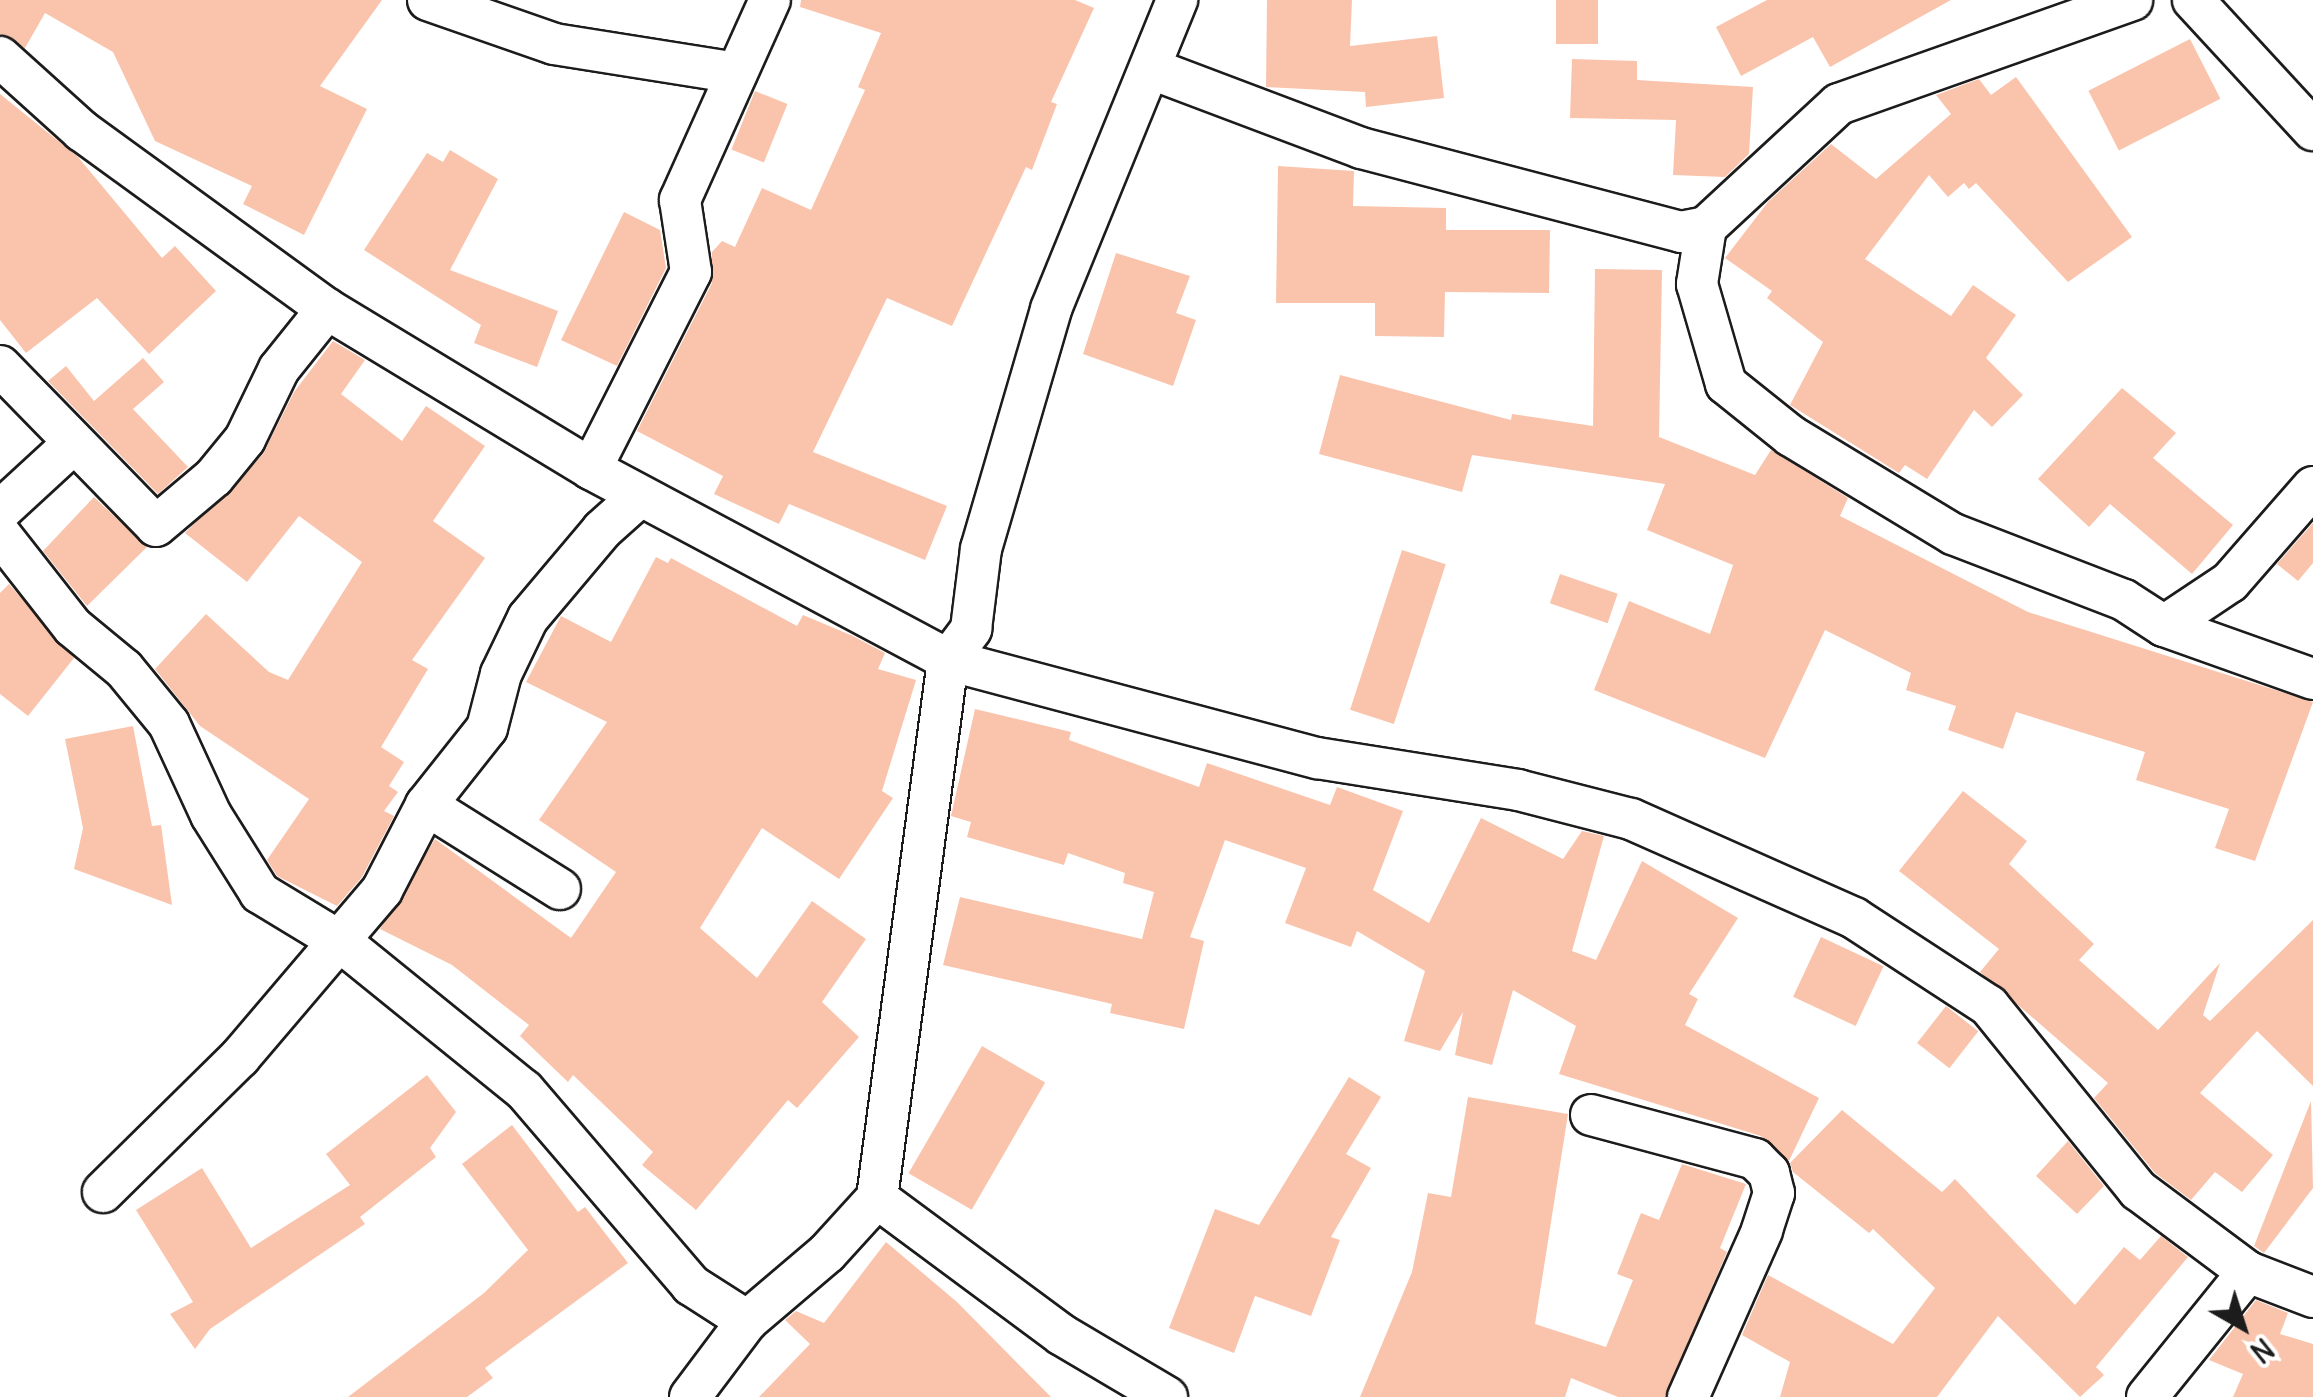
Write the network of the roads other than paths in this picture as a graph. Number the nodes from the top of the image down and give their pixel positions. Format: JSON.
{"nodes":[{"id":1,"x":428,"y":0,"type":"edge"},
{"id":2,"x":770,"y":0,"type":"edge"},
{"id":3,"x":1178,"y":0,"type":"edge"},
{"id":4,"x":2132,"y":0,"type":"edge"},
{"id":5,"x":2193,"y":0,"type":"edge"},
{"id":6,"x":1,"y":61,"type":"edge"},
{"id":7,"x":1152,"y":68,"type":"junction"},
{"id":8,"x":738,"y":73,"type":"junction"},
{"id":9,"x":2313,"y":130,"type":"edge"},
{"id":10,"x":1706,"y":227,"type":"junction"},
{"id":11,"x":327,"y":310,"type":"junction"},
{"id":12,"x":0,"y":366,"type":"edge"},
{"id":13,"x":74,"y":444,"type":"junction"},
{"id":14,"x":591,"y":468,"type":"junction"},
{"id":15,"x":2313,"y":486,"type":"edge"},
{"id":16,"x":640,"y":496,"type":"junction"},
{"id":17,"x":0,"y":511,"type":"edge"},
{"id":18,"x":0,"y":534,"type":"edge"},
{"id":19,"x":2164,"y":626,"type":"junction"},
{"id":20,"x":948,"y":660,"type":"junction"},
{"id":21,"x":2313,"y":679,"type":"edge"},
{"id":22,"x":426,"y":805,"type":"junction"},
{"id":23,"x":560,"y":890,"type":"dead end"},
{"id":24,"x":341,"y":942,"type":"junction"},
{"id":25,"x":1591,"y":1115,"type":"dead end"},
{"id":26,"x":102,"y":1192,"type":"dead end"},
{"id":27,"x":877,"y":1198,"type":"junction"},
{"id":28,"x":2248,"y":1272,"type":"junction"},
{"id":29,"x":2313,"y":1297,"type":"edge"},
{"id":30,"x":747,"y":1322,"type":"junction"},
{"id":31,"x":690,"y":1397,"type":"edge"},
{"id":32,"x":1167,"y":1397,"type":"edge"},
{"id":33,"x":1688,"y":1397,"type":"edge"},
{"id":34,"x":2147,"y":1397,"type":"edge"}],
"edges":[{"from":1,"to":8,"type":"street"},
{"from":2,"to":8,"type":"street"},
{"from":3,"to":7,"type":"street"},
{"from":4,"to":10,"type":"street"},
{"from":5,"to":9,"type":"street"},
{"from":6,"to":11,"type":"street"},
{"from":7,"to":10,"type":"street"},
{"from":7,"to":20,"type":"street"},
{"from":8,"to":14,"type":"street"},
{"from":10,"to":19,"type":"street"},
{"from":11,"to":13,"type":"street"},
{"from":11,"to":14,"type":"street"},
{"from":12,"to":13,"type":"street"},
{"from":13,"to":17,"type":"street"},
{"from":14,"to":16,"type":"street"},
{"from":15,"to":19,"type":"street"},
{"from":16,"to":20,"type":"street"},
{"from":16,"to":22,"type":"street"},
{"from":18,"to":24,"type":"street"},
{"from":19,"to":21,"type":"street"},
{"from":20,"to":27,"type":"street"},
{"from":20,"to":28,"type":"street"},
{"from":22,"to":23,"type":"street"},
{"from":22,"to":24,"type":"street"},
{"from":24,"to":26,"type":"street"},
{"from":24,"to":30,"type":"street"},
{"from":25,"to":33,"type":"street"},
{"from":27,"to":30,"type":"street"},
{"from":27,"to":32,"type":"street"},
{"from":28,"to":29,"type":"street"},
{"from":28,"to":34,"type":"street"},
{"from":30,"to":31,"type":"street"}]}
